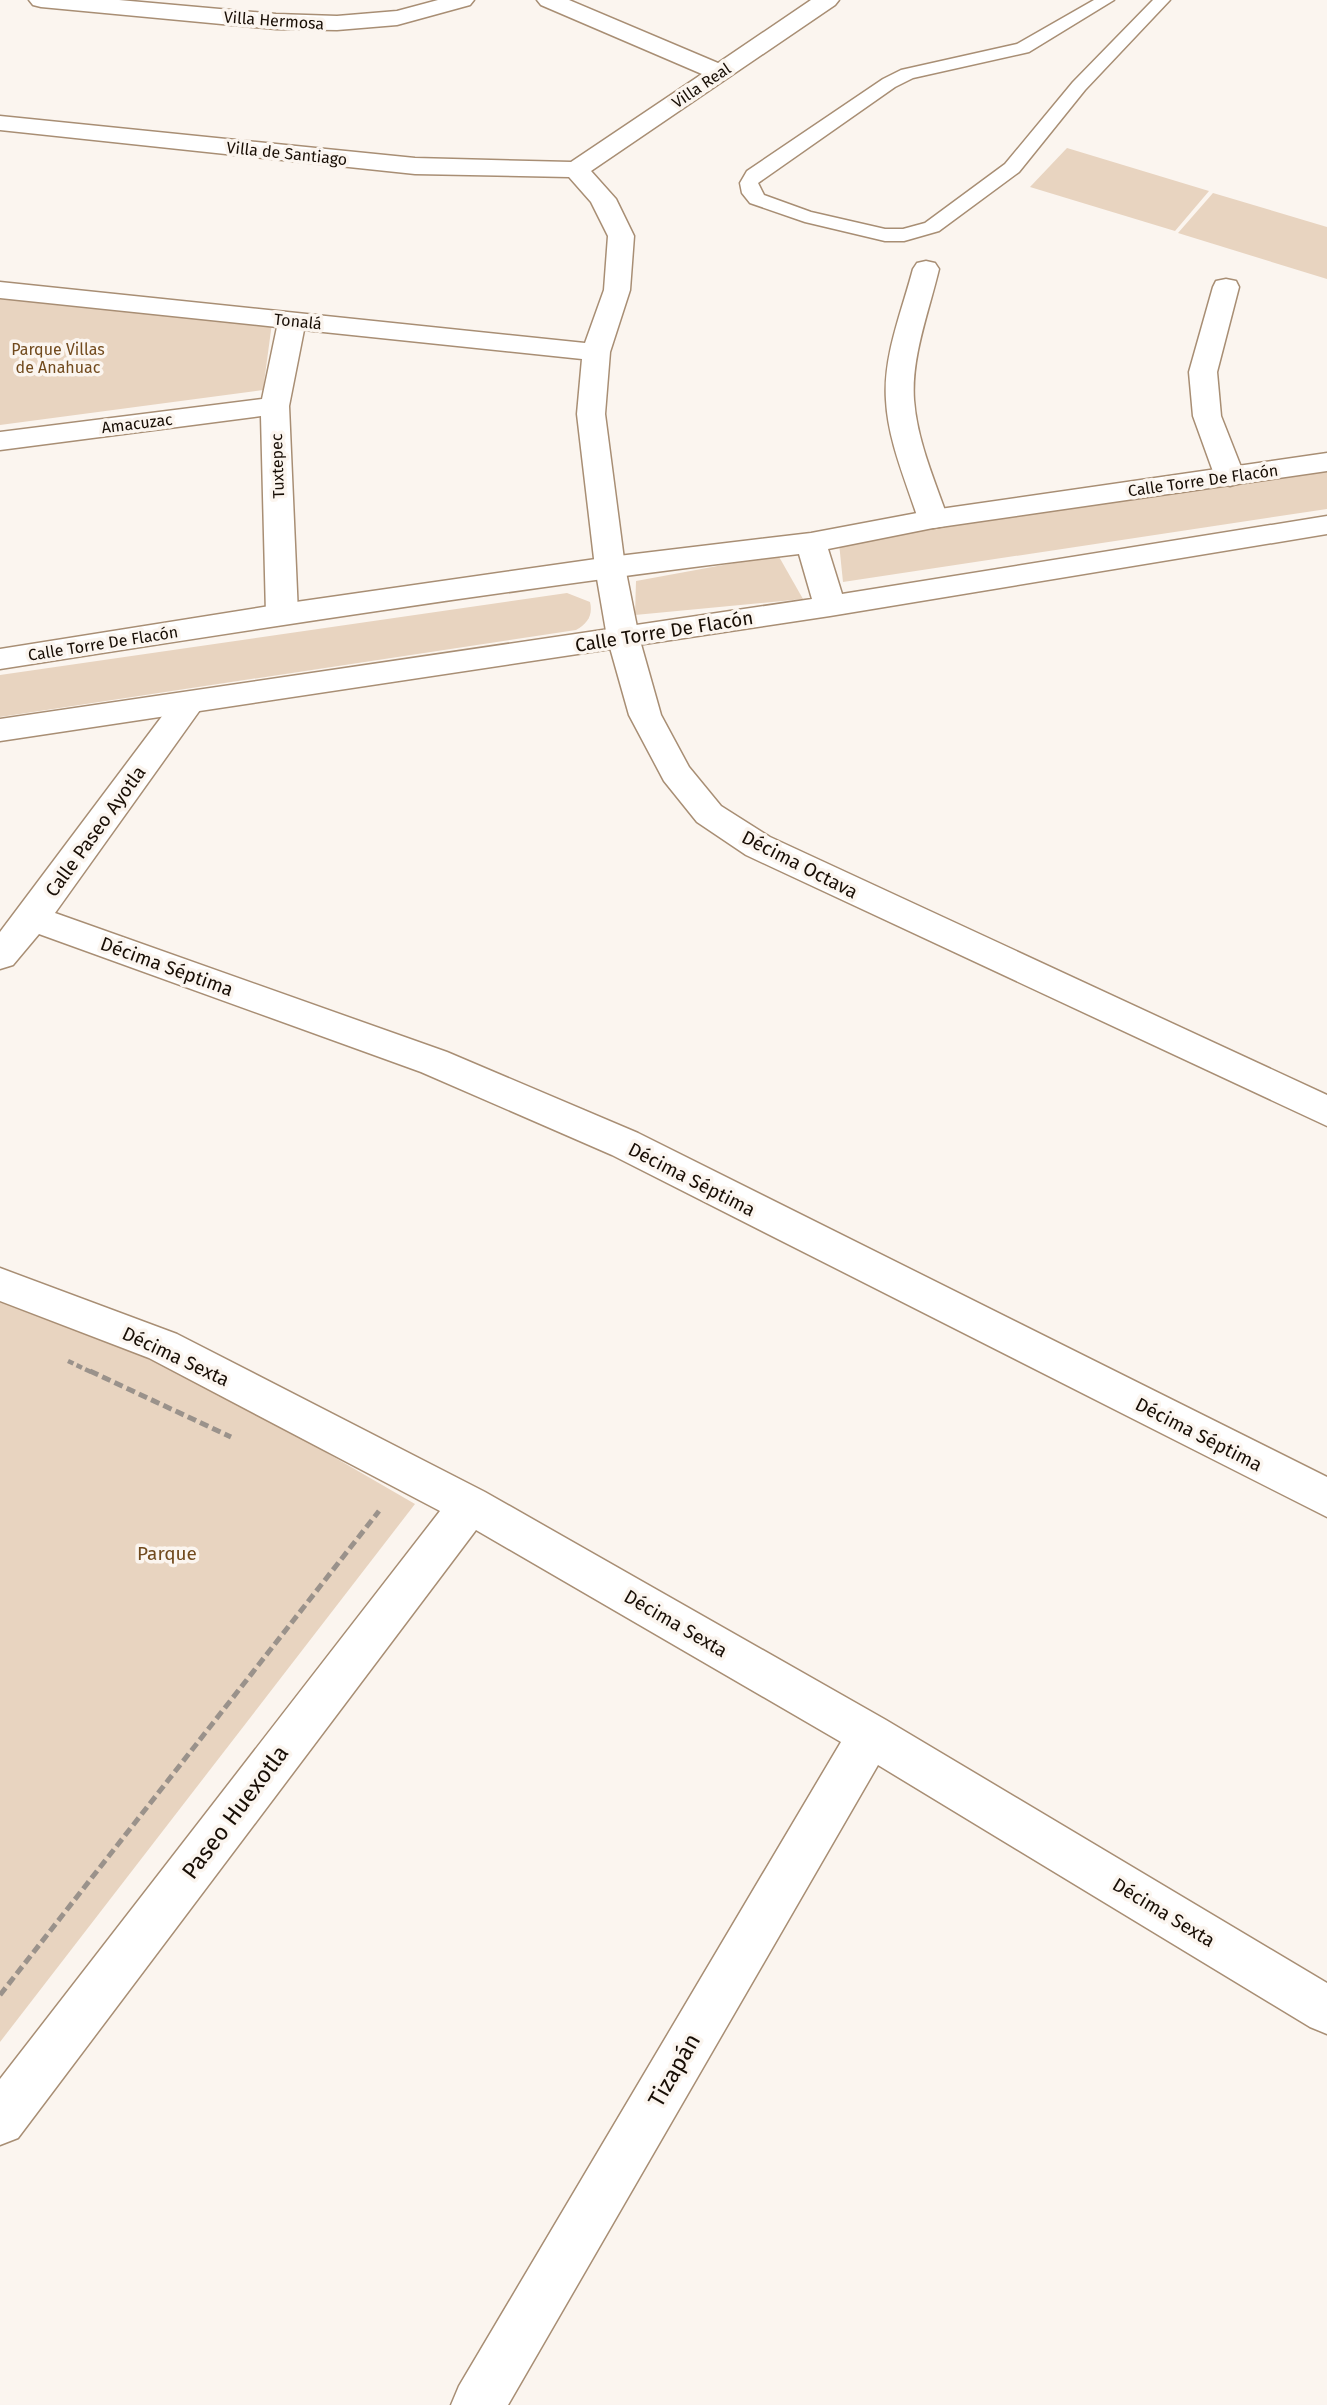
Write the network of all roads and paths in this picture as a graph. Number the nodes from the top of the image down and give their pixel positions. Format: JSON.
{"nodes":[{"id":1,"x":41,"y":0,"type":"edge"},
{"id":2,"x":462,"y":0,"type":"edge"},
{"id":3,"x":549,"y":0,"type":"edge"},
{"id":4,"x":827,"y":0,"type":"edge"},
{"id":5,"x":1106,"y":0,"type":"edge"},
{"id":6,"x":1162,"y":0,"type":"edge"},
{"id":7,"x":719,"y":72,"type":"junction"},
{"id":8,"x":0,"y":123,"type":"edge"},
{"id":9,"x":576,"y":170,"type":"junction"},
{"id":10,"x":926,"y":269,"type":"dead end"},
{"id":11,"x":1226,"y":287,"type":"dead end"},
{"id":12,"x":0,"y":290,"type":"edge"},
{"id":13,"x":292,"y":321,"type":"junction"},
{"id":14,"x":596,"y":352,"type":"junction"},
{"id":15,"x":275,"y":405,"type":"junction"},
{"id":16,"x":0,"y":441,"type":"edge"},
{"id":17,"x":1327,"y":462,"type":"edge"},
{"id":18,"x":1230,"y":477,"type":"junction"},
{"id":19,"x":933,"y":519,"type":"junction"},
{"id":20,"x":1327,"y":525,"type":"edge"},
{"id":21,"x":811,"y":543,"type":"junction"},
{"id":22,"x":610,"y":567,"type":"junction"},
{"id":23,"x":830,"y":606,"type":"junction"},
{"id":24,"x":282,"y":614,"type":"junction"},
{"id":25,"x":623,"y":637,"type":"junction"},
{"id":26,"x":0,"y":659,"type":"edge"},
{"id":27,"x":189,"y":704,"type":"junction"},
{"id":28,"x":0,"y":730,"type":"edge"},
{"id":29,"x":32,"y":918,"type":"junction"},
{"id":30,"x":0,"y":956,"type":"edge"},
{"id":31,"x":1327,"y":1111,"type":"edge"},
{"id":32,"x":0,"y":1284,"type":"edge"},
{"id":33,"x":62,"y":1358,"type":"dead end"},
{"id":34,"x":234,"y":1439,"type":"dead end"},
{"id":35,"x":1327,"y":1498,"type":"edge"},
{"id":36,"x":369,"y":1502,"type":"dead end"},
{"id":37,"x":470,"y":1505,"type":"junction"},
{"id":38,"x":870,"y":1735,"type":"junction"},
{"id":39,"x":0,"y":1995,"type":"edge"},
{"id":40,"x":1327,"y":2010,"type":"edge"},
{"id":41,"x":0,"y":2120,"type":"edge"},
{"id":42,"x":478,"y":2405,"type":"edge"}],
"edges":[{"from":1,"to":2,"type":"street","name":"Villa Hermosa"},
{"from":3,"to":7,"type":"street"},
{"from":4,"to":7,"type":"street","name":"Villa Real"},
{"from":5,"to":6,"type":"lane"},
{"from":7,"to":9,"type":"street","name":"Villa Real"},
{"from":8,"to":9,"type":"street","name":"Villa de Santiago"},
{"from":9,"to":14,"type":"street","name":"Décima Octava"},
{"from":10,"to":19,"type":"street"},
{"from":11,"to":18,"type":"street"},
{"from":12,"to":13,"type":"street","name":"Tonalá"},
{"from":13,"to":14,"type":"street","name":"Tonalá"},
{"from":13,"to":15,"type":"street","name":"Tuxtepec"},
{"from":14,"to":22,"type":"street","name":"Décima Octava"},
{"from":15,"to":16,"type":"street","name":"Amacuzac"},
{"from":15,"to":24,"type":"street","name":"Tuxtepec"},
{"from":17,"to":18,"type":"street","name":"Calle Torre De Flacón"},
{"from":18,"to":19,"type":"street","name":"Calle Torre De Flacón"},
{"from":19,"to":21,"type":"street","name":"Calle Torre De Flacón"},
{"from":20,"to":23,"type":"street","name":"Calle Torre De Flacón"},
{"from":21,"to":22,"type":"street","name":"Calle Torre De Flacón"},
{"from":21,"to":23,"type":"street"},
{"from":22,"to":24,"type":"street","name":"Calle Torre De Flacón"},
{"from":22,"to":25,"type":"street","name":"Décima Octava"},
{"from":23,"to":25,"type":"street","name":"Calle Torre De Flacón"},
{"from":24,"to":26,"type":"street","name":"Calle Torre De Flacón"},
{"from":25,"to":27,"type":"street","name":"Calle Torre De Flacón"},
{"from":25,"to":31,"type":"street","name":"Décima Octava"},
{"from":27,"to":28,"type":"street","name":"Calle Torre De Flacón"},
{"from":27,"to":29,"type":"street","name":"Calle Paseo Ayotla"},
{"from":29,"to":30,"type":"street","name":"Calle Paseo Ayotla"},
{"from":29,"to":35,"type":"street","name":"Décima Séptima"},
{"from":32,"to":37,"type":"street","name":"Décima Sexta"},
{"from":33,"to":34,"type":"path"},
{"from":36,"to":39,"type":"path"},
{"from":37,"to":38,"type":"street","name":"Décima Sexta"},
{"from":37,"to":41,"type":"street","name":"Paseo Huexotla"},
{"from":38,"to":40,"type":"street","name":"Décima Sexta"},
{"from":38,"to":42,"type":"street","name":"Tizapán"}]}
